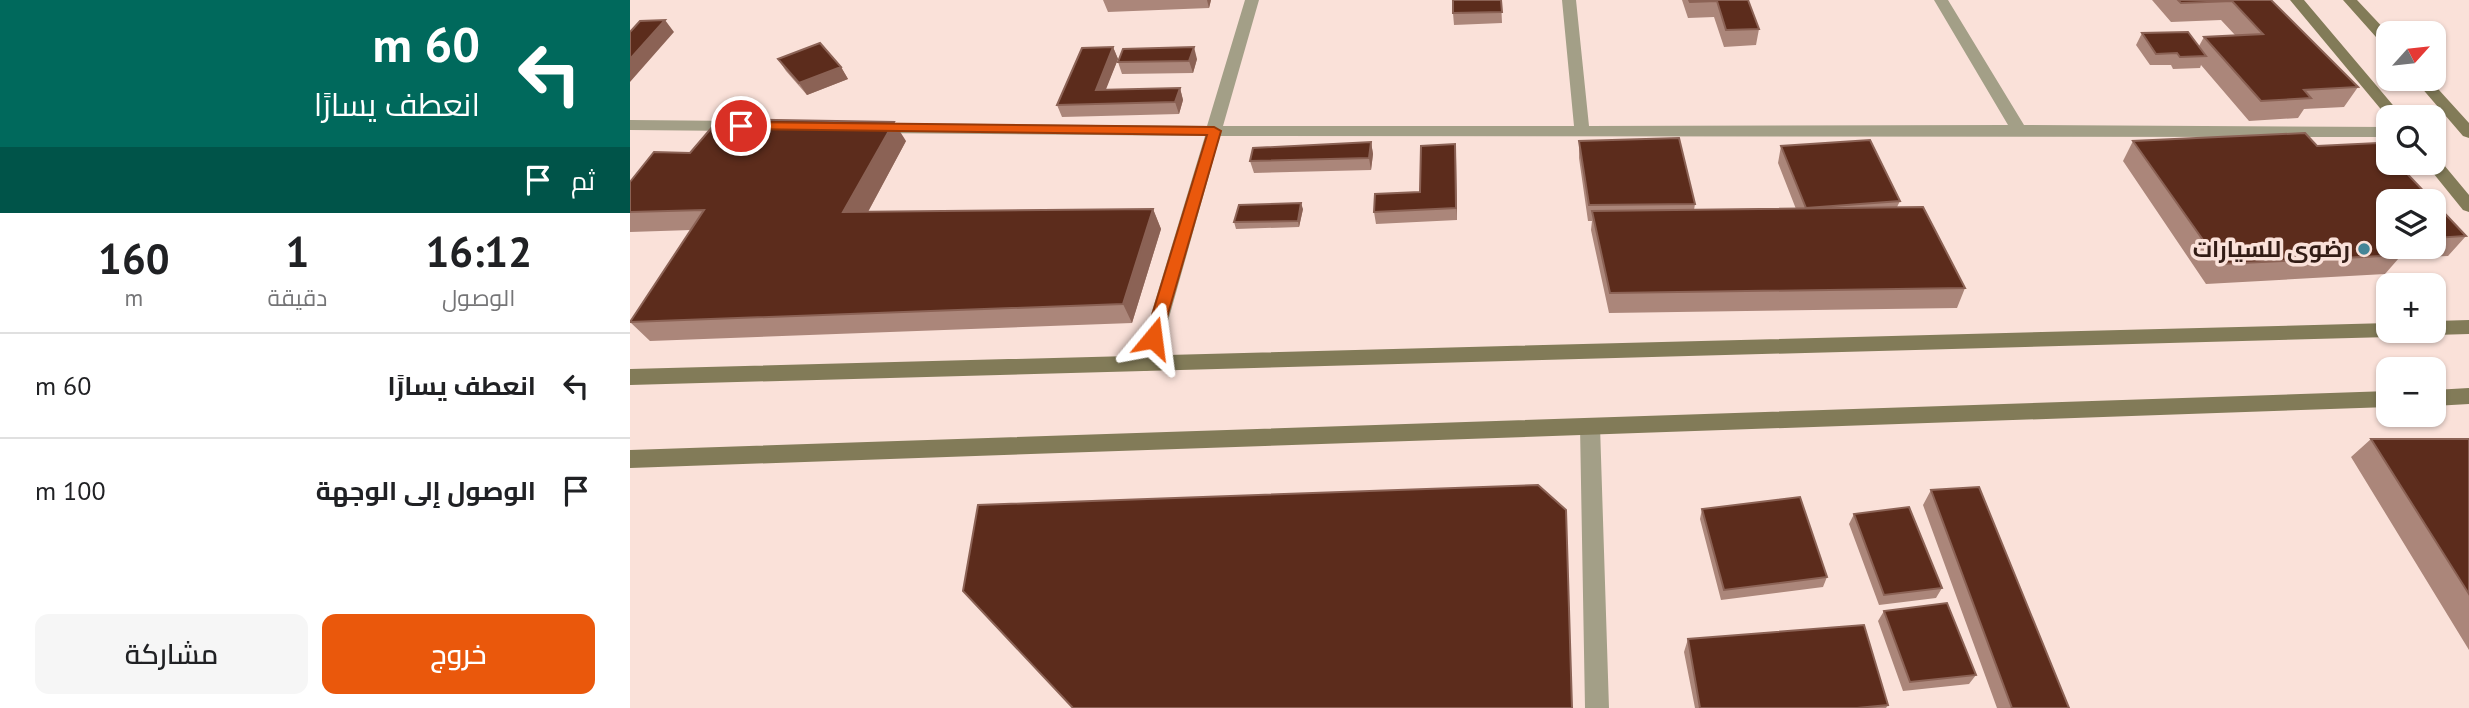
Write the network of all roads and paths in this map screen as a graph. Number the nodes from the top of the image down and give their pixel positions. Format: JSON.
{"nodes":[{"id":1,"x":1252,"y":0,"type":"edge"},
{"id":2,"x":1569,"y":0,"type":"edge"},
{"id":3,"x":1941,"y":0,"type":"edge"},
{"id":4,"x":2297,"y":0,"type":"edge"},
{"id":5,"x":2350,"y":0,"type":"edge"},
{"id":6,"x":2376,"y":29,"type":"edge"},
{"id":7,"x":2432,"y":91,"type":"edge"},
{"id":8,"x":2385,"y":105,"type":"edge"},
{"id":9,"x":2447,"y":108,"type":"junction"},
{"id":10,"x":2469,"y":123,"type":"edge"},
{"id":11,"x":630,"y":125,"type":"edge"},
{"id":12,"x":755,"y":127,"type":"edge"},
{"id":13,"x":853,"y":127,"type":"edge"},
{"id":14,"x":2019,"y":130,"type":"junction"},
{"id":15,"x":1214,"y":131,"type":"junction"},
{"id":16,"x":1582,"y":131,"type":"junction"},
{"id":17,"x":2376,"y":132,"type":"edge"},
{"id":18,"x":2469,"y":133,"type":"edge"},
{"id":19,"x":2443,"y":175,"type":"edge"},
{"id":20,"x":2469,"y":206,"type":"edge"},
{"id":21,"x":2469,"y":327,"type":"edge"},
{"id":22,"x":2446,"y":328,"type":"edge"},
{"id":23,"x":2376,"y":330,"type":"edge"},
{"id":24,"x":1146,"y":364,"type":"junction"},
{"id":25,"x":630,"y":377,"type":"edge"},
{"id":26,"x":2469,"y":396,"type":"edge"},
{"id":27,"x":2446,"y":397,"type":"edge"},
{"id":28,"x":2376,"y":399,"type":"edge"},
{"id":29,"x":1590,"y":426,"type":"junction"},
{"id":30,"x":630,"y":460,"type":"edge"},
{"id":31,"x":1597,"y":708,"type":"edge"}],
"edges":[{"from":1,"to":15,"type":"street"},
{"from":2,"to":16,"type":"street"},
{"from":3,"to":14,"type":"street"},
{"from":4,"to":8,"type":"main road"},
{"from":5,"to":6,"type":"main road"},
{"from":7,"to":9,"type":"main road"},
{"from":9,"to":10,"type":"main road"},
{"from":9,"to":18,"type":"main road"},
{"from":11,"to":12,"type":"street"},
{"from":13,"to":15,"type":"street"},
{"from":14,"to":16,"type":"street"},
{"from":14,"to":17,"type":"street"},
{"from":15,"to":16,"type":"street"},
{"from":15,"to":24,"type":"street"},
{"from":19,"to":20,"type":"main road"},
{"from":21,"to":22,"type":"main road"},
{"from":23,"to":24,"type":"main road"},
{"from":24,"to":25,"type":"main road"},
{"from":26,"to":27,"type":"main road"},
{"from":28,"to":29,"type":"main road"},
{"from":29,"to":30,"type":"main road"},
{"from":29,"to":31,"type":"street"}]}
